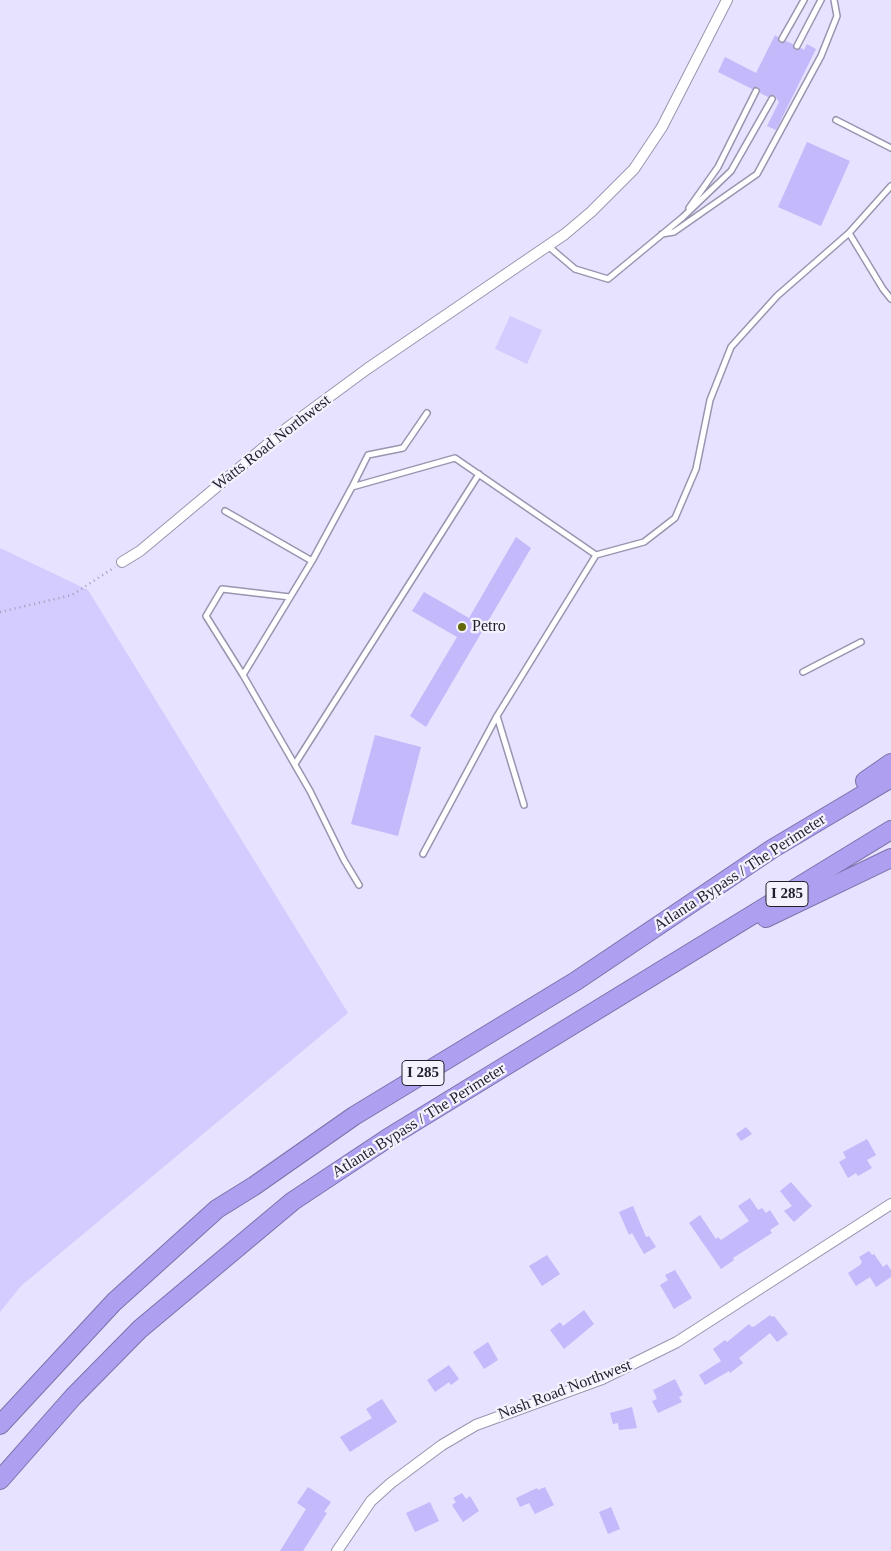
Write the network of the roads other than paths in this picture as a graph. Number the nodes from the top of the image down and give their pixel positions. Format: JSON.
{"nodes":[{"id":1,"x":727,"y":0,"type":"edge"},
{"id":2,"x":804,"y":0,"type":"edge"},
{"id":3,"x":821,"y":0,"type":"edge"},
{"id":4,"x":834,"y":0,"type":"edge"},
{"id":5,"x":782,"y":39,"type":"dead end"},
{"id":6,"x":797,"y":46,"type":"dead end"},
{"id":7,"x":756,"y":91,"type":"dead end"},
{"id":8,"x":772,"y":99,"type":"dead end"},
{"id":9,"x":836,"y":120,"type":"dead end"},
{"id":10,"x":891,"y":148,"type":"edge"},
{"id":11,"x":891,"y":186,"type":"edge"},
{"id":12,"x":683,"y":217,"type":"junction"},
{"id":13,"x":849,"y":233,"type":"junction"},
{"id":14,"x":662,"y":234,"type":"junction"},
{"id":15,"x":548,"y":245,"type":"junction"},
{"id":16,"x":891,"y":299,"type":"edge"},
{"id":17,"x":427,"y":413,"type":"dead end"},
{"id":18,"x":479,"y":474,"type":"junction"},
{"id":19,"x":352,"y":487,"type":"junction"},
{"id":20,"x":225,"y":511,"type":"dead end"},
{"id":21,"x":596,"y":555,"type":"junction"},
{"id":22,"x":312,"y":561,"type":"junction"},
{"id":23,"x":122,"y":562,"type":"road end"},
{"id":24,"x":290,"y":597,"type":"junction"},
{"id":25,"x":861,"y":642,"type":"dead end"},
{"id":26,"x":802,"y":672,"type":"dead end"},
{"id":27,"x":243,"y":675,"type":"junction"},
{"id":28,"x":497,"y":716,"type":"junction"},
{"id":29,"x":891,"y":763,"type":"edge"},
{"id":30,"x":295,"y":764,"type":"junction"},
{"id":31,"x":891,"y":778,"type":"edge"},
{"id":32,"x":524,"y":805,"type":"dead end"},
{"id":33,"x":891,"y":830,"type":"edge"},
{"id":34,"x":772,"y":849,"type":"junction"},
{"id":35,"x":423,"y":854,"type":"dead end"},
{"id":36,"x":891,"y":858,"type":"edge"},
{"id":37,"x":359,"y":885,"type":"dead end"},
{"id":38,"x":682,"y":958,"type":"junction"},
{"id":39,"x":891,"y":1204,"type":"edge"},
{"id":40,"x":0,"y":1425,"type":"edge"},
{"id":41,"x":0,"y":1480,"type":"edge"},
{"id":42,"x":337,"y":1551,"type":"edge"}],
"edges":[{"from":1,"to":15,"type":"street","name":"Watts Road Northwest"},
{"from":2,"to":5,"type":"lane"},
{"from":3,"to":6,"type":"lane"},
{"from":4,"to":14,"type":"lane"},
{"from":7,"to":12,"type":"lane"},
{"from":8,"to":12,"type":"lane"},
{"from":9,"to":10,"type":"lane"},
{"from":11,"to":13,"type":"lane"},
{"from":12,"to":14,"type":"lane"},
{"from":13,"to":16,"type":"lane"},
{"from":13,"to":21,"type":"lane"},
{"from":14,"to":15,"type":"lane"},
{"from":15,"to":23,"type":"street","name":"Watts Road Northwest"},
{"from":17,"to":19,"type":"lane"},
{"from":18,"to":19,"type":"lane"},
{"from":18,"to":21,"type":"lane"},
{"from":18,"to":30,"type":"lane"},
{"from":19,"to":22,"type":"lane"},
{"from":20,"to":22,"type":"lane"},
{"from":21,"to":28,"type":"lane"},
{"from":22,"to":24,"type":"lane"},
{"from":24,"to":27,"type":"lane"},
{"from":24,"to":27,"type":"lane"},
{"from":25,"to":26,"type":"lane"},
{"from":27,"to":30,"type":"lane"},
{"from":28,"to":32,"type":"lane"},
{"from":28,"to":35,"type":"lane"},
{"from":29,"to":34,"type":"highway"},
{"from":30,"to":37,"type":"lane"},
{"from":31,"to":34,"type":"highway","name":"Atlanta Bypass / The Perimeter","number":"I 285"},
{"from":33,"to":38,"type":"highway","name":"Atlanta Bypass / The Perimeter","number":"I 285"},
{"from":34,"to":40,"type":"highway","name":"Atlanta Bypass / The Perimeter","number":"I 285"},
{"from":36,"to":38,"type":"highway"},
{"from":38,"to":41,"type":"highway","name":"Atlanta Bypass / The Perimeter","number":"I 285"},
{"from":39,"to":42,"type":"street","name":"Nash Road Northwest"}]}
